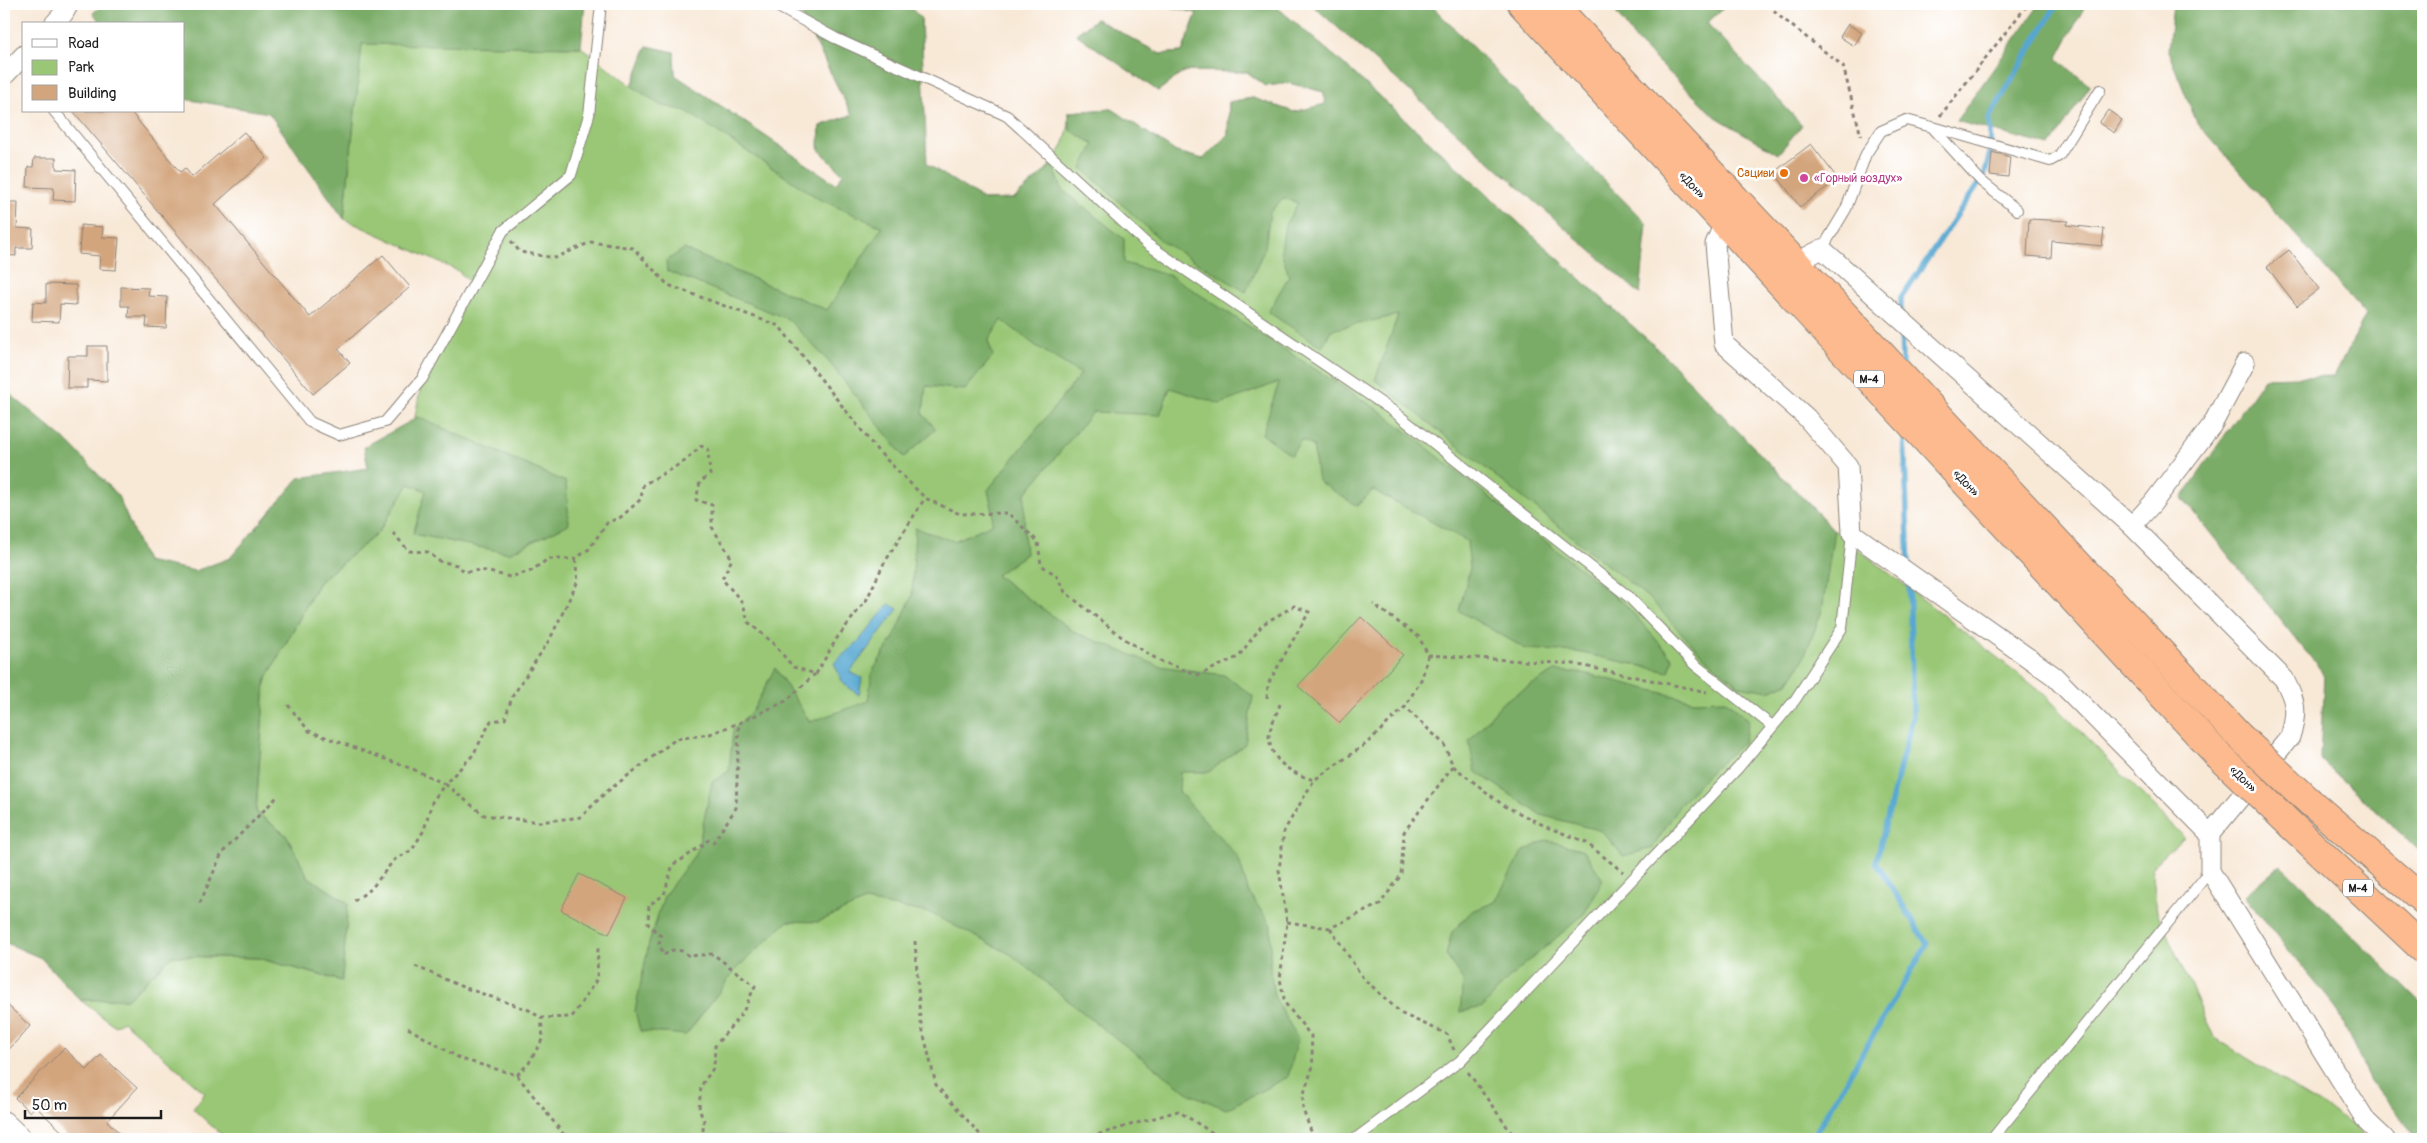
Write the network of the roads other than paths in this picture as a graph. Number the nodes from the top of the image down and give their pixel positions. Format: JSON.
{"nodes":[{"id":1,"x":69,"y":4,"type":"edge"},
{"id":2,"x":601,"y":4,"type":"edge"},
{"id":3,"x":773,"y":4,"type":"edge"},
{"id":4,"x":1522,"y":4,"type":"edge"},
{"id":5,"x":1553,"y":4,"type":"edge"},
{"id":6,"x":56,"y":22,"type":"edge"},
{"id":7,"x":2100,"y":90,"type":"dead end"},
{"id":8,"x":55,"y":112,"type":"edge"},
{"id":9,"x":1932,"y":127,"type":"junction"},
{"id":10,"x":2017,"y":210,"type":"dead end"},
{"id":11,"x":1725,"y":221,"type":"junction"},
{"id":12,"x":1822,"y":249,"type":"junction"},
{"id":13,"x":1795,"y":263,"type":"junction"},
{"id":14,"x":2245,"y":364,"type":"dead end"},
{"id":15,"x":2132,"y":526,"type":"junction"},
{"id":16,"x":1852,"y":533,"type":"junction"},
{"id":17,"x":1772,"y":726,"type":"junction"},
{"id":18,"x":2210,"y":834,"type":"junction"},
{"id":19,"x":2210,"y":871,"type":"junction"},
{"id":20,"x":2423,"y":900,"type":"edge"},
{"id":21,"x":2423,"y":950,"type":"edge"},
{"id":22,"x":4,"y":1120,"type":"edge"},
{"id":23,"x":23,"y":1139,"type":"edge"},
{"id":24,"x":1355,"y":1139,"type":"edge"},
{"id":25,"x":1992,"y":1139,"type":"edge"},
{"id":26,"x":2385,"y":1139,"type":"edge"}],
"edges":[{"from":1,"to":6,"type":"street"},
{"from":2,"to":8,"type":"lane"},
{"from":3,"to":17,"type":"lane"},
{"from":4,"to":11,"type":"highway","name":"«Дон»","number":"М-4"},
{"from":5,"to":13,"type":"highway","name":"«Дон»","number":"М-4"},
{"from":7,"to":9,"type":"lane"},
{"from":9,"to":10,"type":"lane"},
{"from":9,"to":12,"type":"lane"},
{"from":11,"to":16,"type":"street"},
{"from":11,"to":21,"type":"highway","name":"«Дон»","number":"М-4","bridge":true},
{"from":12,"to":13,"type":"street"},
{"from":12,"to":15,"type":"street"},
{"from":13,"to":20,"type":"highway","name":"«Дон»","number":"М-4","bridge":true},
{"from":14,"to":15,"type":"street"},
{"from":15,"to":18,"type":"street"},
{"from":16,"to":17,"type":"lane"},
{"from":16,"to":18,"type":"street"},
{"from":17,"to":24,"type":"lane"},
{"from":18,"to":19,"type":"street"},
{"from":19,"to":25,"type":"lane"},
{"from":19,"to":26,"type":"street"},
{"from":22,"to":23,"type":"street"}]}
